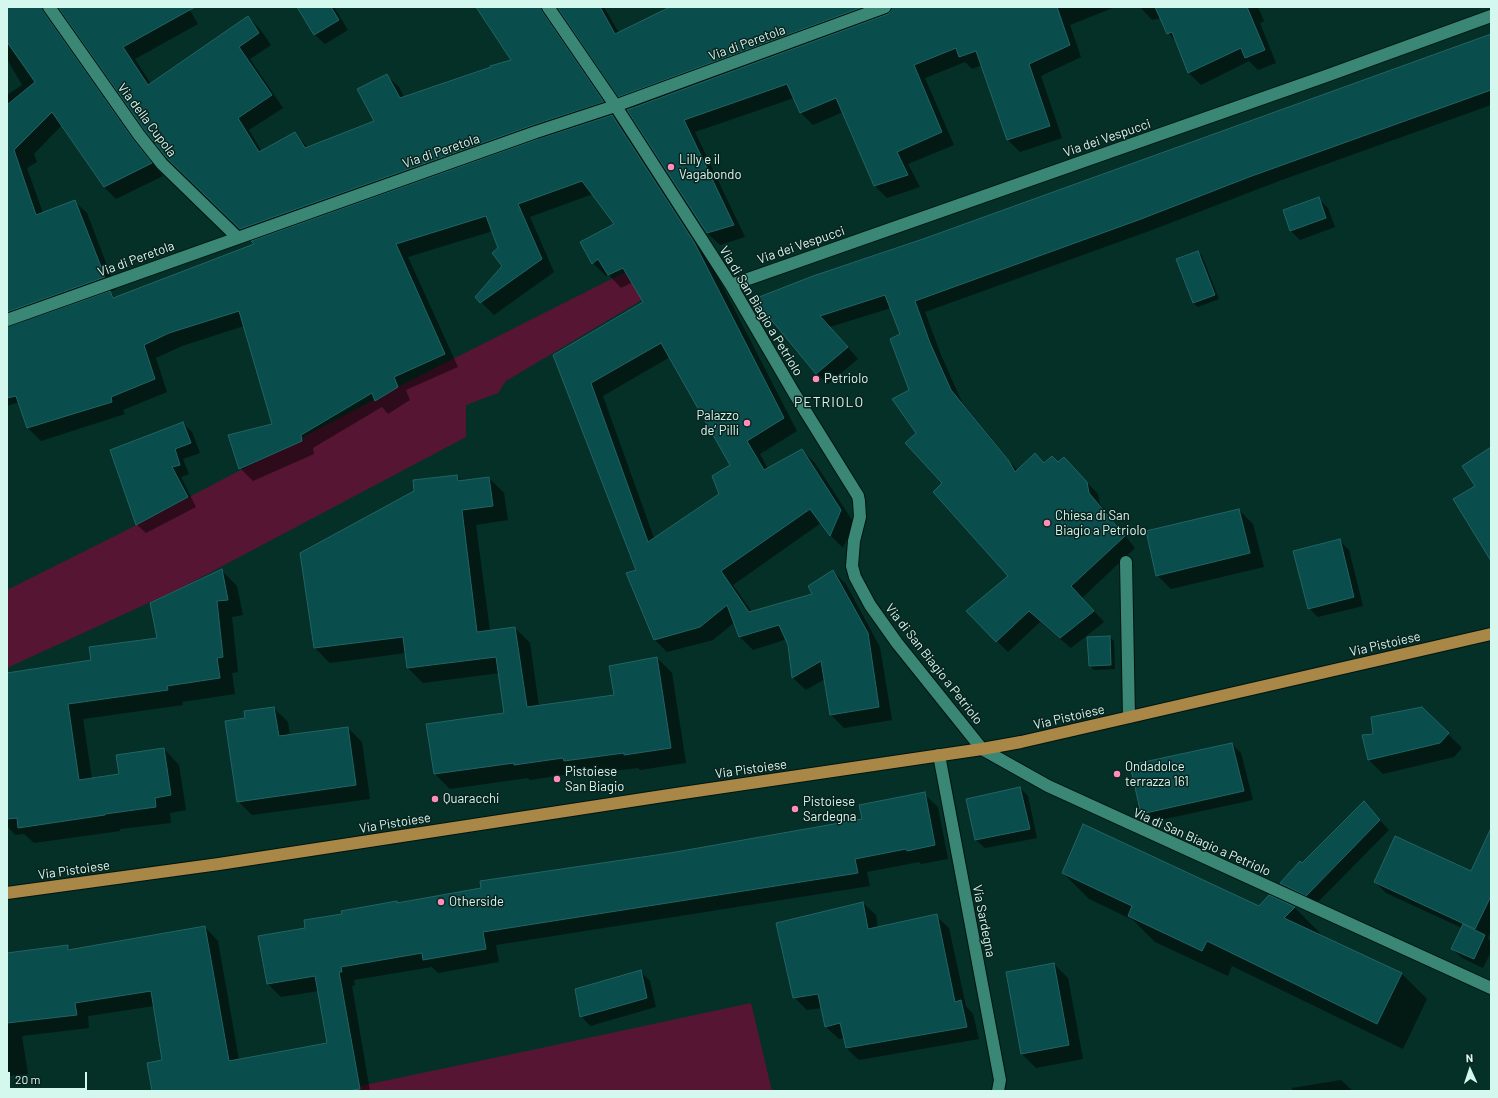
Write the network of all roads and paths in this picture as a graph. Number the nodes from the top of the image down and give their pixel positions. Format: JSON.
{"nodes":[{"id":1,"x":49,"y":7,"type":"edge"},
{"id":2,"x":548,"y":7,"type":"edge"},
{"id":3,"x":885,"y":7,"type":"edge"},
{"id":4,"x":1491,"y":16,"type":"edge"},
{"id":5,"x":616,"y":106,"type":"junction"},
{"id":6,"x":238,"y":237,"type":"junction"},
{"id":7,"x":731,"y":285,"type":"junction"},
{"id":8,"x":7,"y":320,"type":"edge"},
{"id":9,"x":1126,"y":562,"type":"dead end"},
{"id":10,"x":1491,"y":634,"type":"edge"},
{"id":11,"x":1129,"y":717,"type":"junction"},
{"id":12,"x":982,"y":749,"type":"junction"},
{"id":13,"x":939,"y":755,"type":"junction"},
{"id":14,"x":7,"y":893,"type":"edge"},
{"id":15,"x":1491,"y":988,"type":"edge"},
{"id":16,"x":998,"y":1091,"type":"edge"}],
"edges":[{"from":1,"to":6,"type":"street","name":"Via della Cupola"},
{"from":2,"to":5,"type":"street","name":"Via di San Biagio a Petriolo"},
{"from":3,"to":5,"type":"street","name":"Via di Peretola"},
{"from":4,"to":7,"type":"street","name":"Via dei Vespucci"},
{"from":5,"to":6,"type":"street","name":"Via di Peretola"},
{"from":5,"to":7,"type":"street","name":"Via di San Biagio a Petriolo"},
{"from":6,"to":8,"type":"street","name":"Via di Peretola"},
{"from":7,"to":12,"type":"street","name":"Via di San Biagio a Petriolo"},
{"from":9,"to":11,"type":"street"},
{"from":10,"to":11,"type":"main road","name":"Via Pistoiese"},
{"from":11,"to":12,"type":"main road","name":"Via Pistoiese"},
{"from":12,"to":13,"type":"main road","name":"Via Pistoiese"},
{"from":12,"to":15,"type":"street","name":"Via di San Biagio a Petriolo"},
{"from":13,"to":14,"type":"main road","name":"Via Pistoiese"},
{"from":13,"to":16,"type":"street","name":"Via Sardegna"}]}
